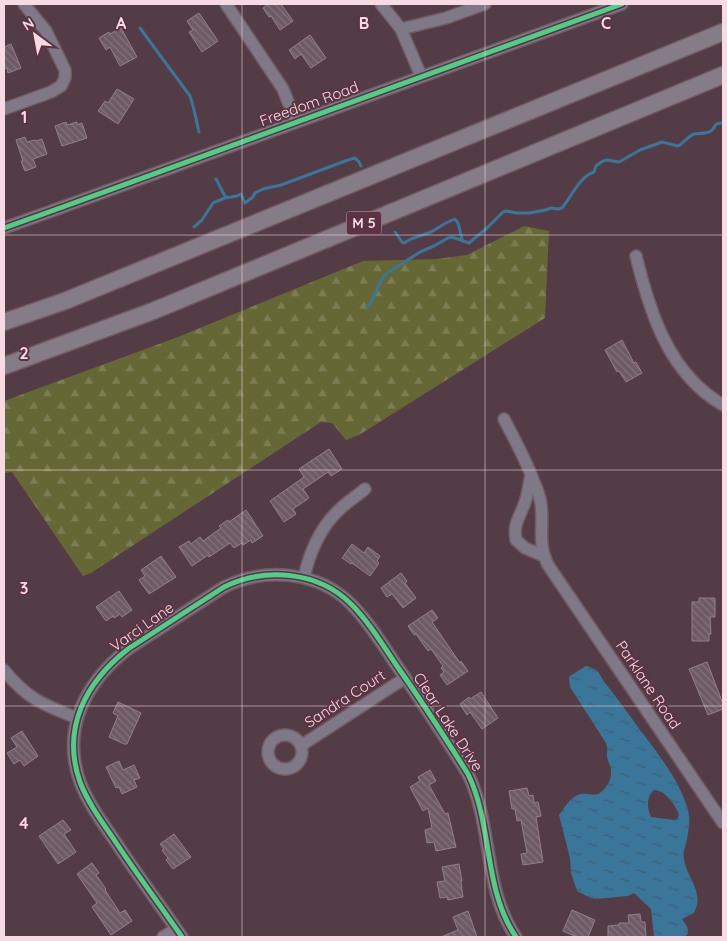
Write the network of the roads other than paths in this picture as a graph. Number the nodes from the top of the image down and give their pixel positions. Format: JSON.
{"nodes":[{"id":1,"x":24,"y":4,"type":"edge"},
{"id":2,"x":226,"y":4,"type":"edge"},
{"id":3,"x":381,"y":4,"type":"edge"},
{"id":4,"x":485,"y":4,"type":"edge"},
{"id":5,"x":622,"y":4,"type":"edge"},
{"id":6,"x":401,"y":29,"type":"junction"},
{"id":7,"x":723,"y":32,"type":"edge"},
{"id":8,"x":723,"y":75,"type":"edge"},
{"id":9,"x":421,"y":76,"type":"junction"},
{"id":10,"x":4,"y":109,"type":"edge"},
{"id":11,"x":296,"y":122,"type":"junction"},
{"id":12,"x":4,"y":228,"type":"edge"},
{"id":13,"x":636,"y":256,"type":"dead end"},
{"id":14,"x":4,"y":322,"type":"edge"},
{"id":15,"x":4,"y":366,"type":"edge"},
{"id":16,"x":723,"y":405,"type":"edge"},
{"id":17,"x":504,"y":419,"type":"dead end"},
{"id":18,"x":531,"y":474,"type":"junction"},
{"id":19,"x":365,"y":489,"type":"dead end"},
{"id":20,"x":546,"y":560,"type":"junction"},
{"id":21,"x":308,"y":580,"type":"junction"},
{"id":22,"x":4,"y":670,"type":"edge"},
{"id":23,"x":405,"y":678,"type":"junction"},
{"id":24,"x":77,"y":718,"type":"junction"},
{"id":25,"x":302,"y":746,"type":"dead end"},
{"id":26,"x":723,"y":823,"type":"edge"},
{"id":27,"x":179,"y":933,"type":"edge"},
{"id":28,"x":164,"y":937,"type":"edge"},
{"id":29,"x":516,"y":937,"type":"edge"}],
"edges":[{"from":1,"to":10,"type":"street"},
{"from":2,"to":11,"type":"street"},
{"from":3,"to":6,"type":"street"},
{"from":4,"to":6,"type":"street"},
{"from":5,"to":9,"type":"street","name":"Freedom Road"},
{"from":6,"to":9,"type":"street"},
{"from":7,"to":14,"type":"highway"},
{"from":8,"to":15,"type":"highway","number":"M 5"},
{"from":9,"to":11,"type":"street","name":"Freedom Road"},
{"from":11,"to":12,"type":"street","name":"Freedom Road"},
{"from":13,"to":16,"type":"street"},
{"from":17,"to":18,"type":"street"},
{"from":18,"to":20,"type":"street"},
{"from":18,"to":20,"type":"street"},
{"from":19,"to":21,"type":"street"},
{"from":20,"to":26,"type":"street","name":"Parklane Road"},
{"from":21,"to":23,"type":"street","name":"Clear Lake Drive"},
{"from":21,"to":24,"type":"street","name":"Varci Lane"},
{"from":22,"to":24,"type":"street"},
{"from":23,"to":25,"type":"street","name":"Sandra Court"},
{"from":23,"to":29,"type":"street","name":"Clear Lake Drive"},
{"from":24,"to":27,"type":"street","name":"Varci Lane"},
{"from":27,"to":28,"type":"street"}]}
